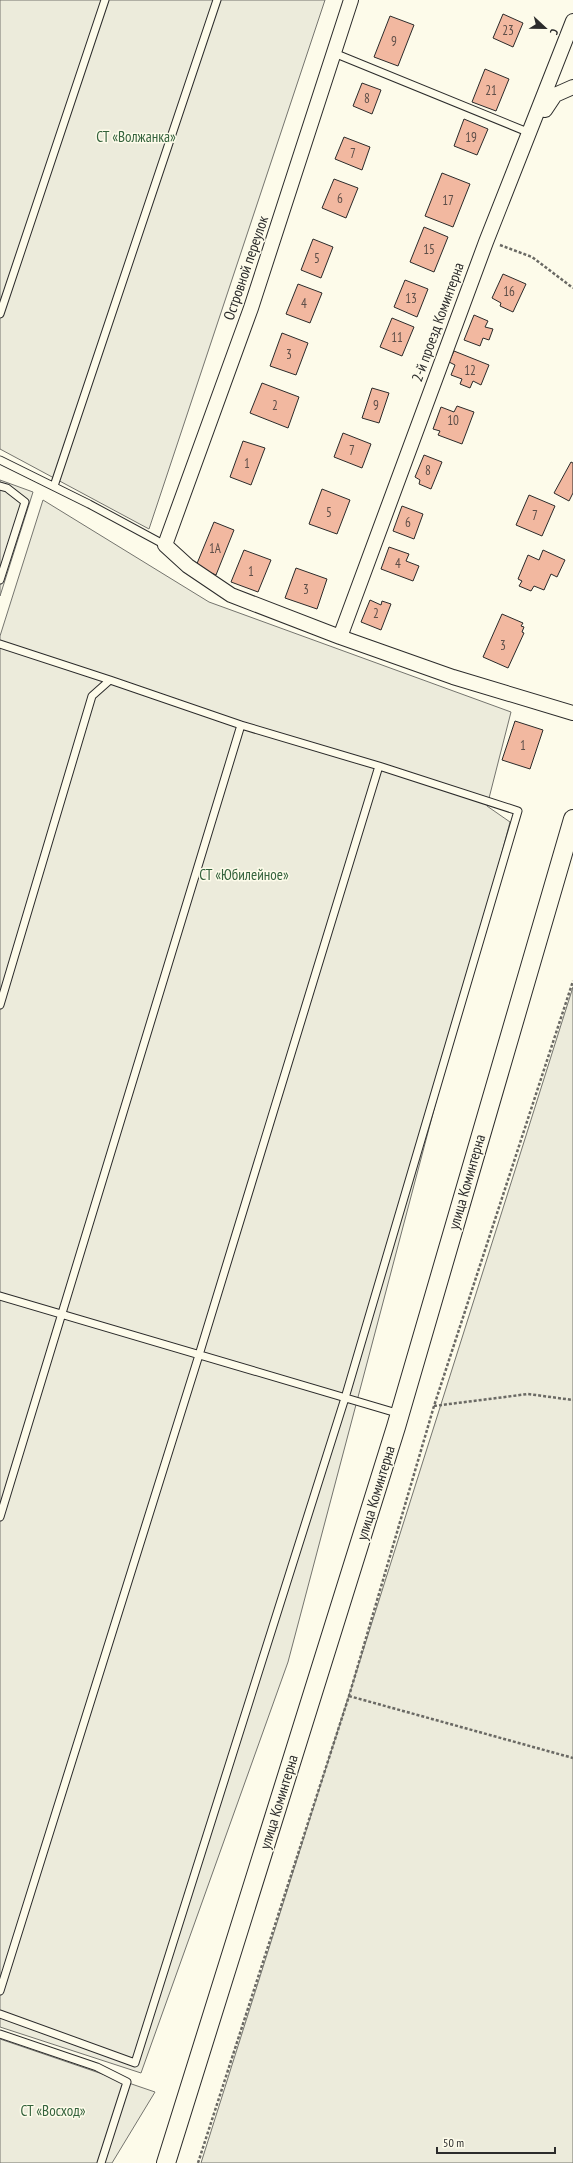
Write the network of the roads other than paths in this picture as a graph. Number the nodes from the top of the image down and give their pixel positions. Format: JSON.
{"nodes":[{"id":1,"x":105,"y":0,"type":"edge"},
{"id":2,"x":217,"y":0,"type":"edge"},
{"id":3,"x":352,"y":0,"type":"edge"},
{"id":4,"x":573,"y":21,"type":"edge"},
{"id":5,"x":334,"y":53,"type":"junction"},
{"id":6,"x":573,"y":87,"type":"edge"},
{"id":7,"x":530,"y":133,"type":"junction"},
{"id":8,"x":0,"y":314,"type":"edge"},
{"id":9,"x":0,"y":460,"type":"edge"},
{"id":10,"x":0,"y":486,"type":"edge"},
{"id":11,"x":54,"y":486,"type":"junction"},
{"id":12,"x":165,"y":545,"type":"junction"},
{"id":13,"x":0,"y":580,"type":"edge"},
{"id":14,"x":340,"y":637,"type":"junction"},
{"id":15,"x":0,"y":644,"type":"edge"},
{"id":16,"x":110,"y":680,"type":"junction"},
{"id":17,"x":573,"y":713,"type":"edge"},
{"id":18,"x":241,"y":725,"type":"junction"},
{"id":19,"x":379,"y":766,"type":"junction"},
{"id":20,"x":573,"y":819,"type":"edge"},
{"id":21,"x":0,"y":1005,"type":"edge"},
{"id":22,"x":0,"y":1296,"type":"edge"},
{"id":23,"x":63,"y":1315,"type":"junction"},
{"id":24,"x":198,"y":1355,"type":"junction"},
{"id":25,"x":345,"y":1398,"type":"junction"},
{"id":26,"x":400,"y":1414,"type":"junction"},
{"id":27,"x":0,"y":1517,"type":"edge"},
{"id":28,"x":0,"y":1991,"type":"edge"},
{"id":29,"x":0,"y":2014,"type":"edge"},
{"id":30,"x":0,"y":2034,"type":"edge"},
{"id":31,"x":102,"y":2163,"type":"edge"},
{"id":32,"x":166,"y":2163,"type":"edge"}],
"edges":[{"from":1,"to":8,"type":"lane"},
{"from":2,"to":11,"type":"lane"},
{"from":3,"to":5,"type":"street","name":"Островной переулок"},
{"from":4,"to":7,"type":"street","name":"2-й проезд Коминтерна"},
{"from":5,"to":7,"type":"lane"},
{"from":5,"to":12,"type":"street","name":"Островной переулок"},
{"from":6,"to":7,"type":"street"},
{"from":7,"to":14,"type":"street","name":"2-й проезд Коминтерна"},
{"from":9,"to":11,"type":"lane"},
{"from":10,"to":13,"type":"lane"},
{"from":11,"to":12,"type":"lane"},
{"from":12,"to":14,"type":"street"},
{"from":14,"to":17,"type":"street"},
{"from":15,"to":16,"type":"lane"},
{"from":16,"to":18,"type":"lane"},
{"from":16,"to":21,"type":"lane"},
{"from":18,"to":19,"type":"lane"},
{"from":18,"to":23,"type":"lane"},
{"from":19,"to":24,"type":"lane"},
{"from":19,"to":25,"type":"lane"},
{"from":20,"to":26,"type":"street","name":"улица Коминтерна"},
{"from":22,"to":23,"type":"lane"},
{"from":23,"to":24,"type":"lane"},
{"from":23,"to":27,"type":"lane"},
{"from":24,"to":25,"type":"lane"},
{"from":24,"to":28,"type":"lane"},
{"from":25,"to":26,"type":"lane"},
{"from":25,"to":29,"type":"lane"},
{"from":26,"to":32,"type":"street","name":"улица Коминтерна"},
{"from":30,"to":31,"type":"lane"}]}
